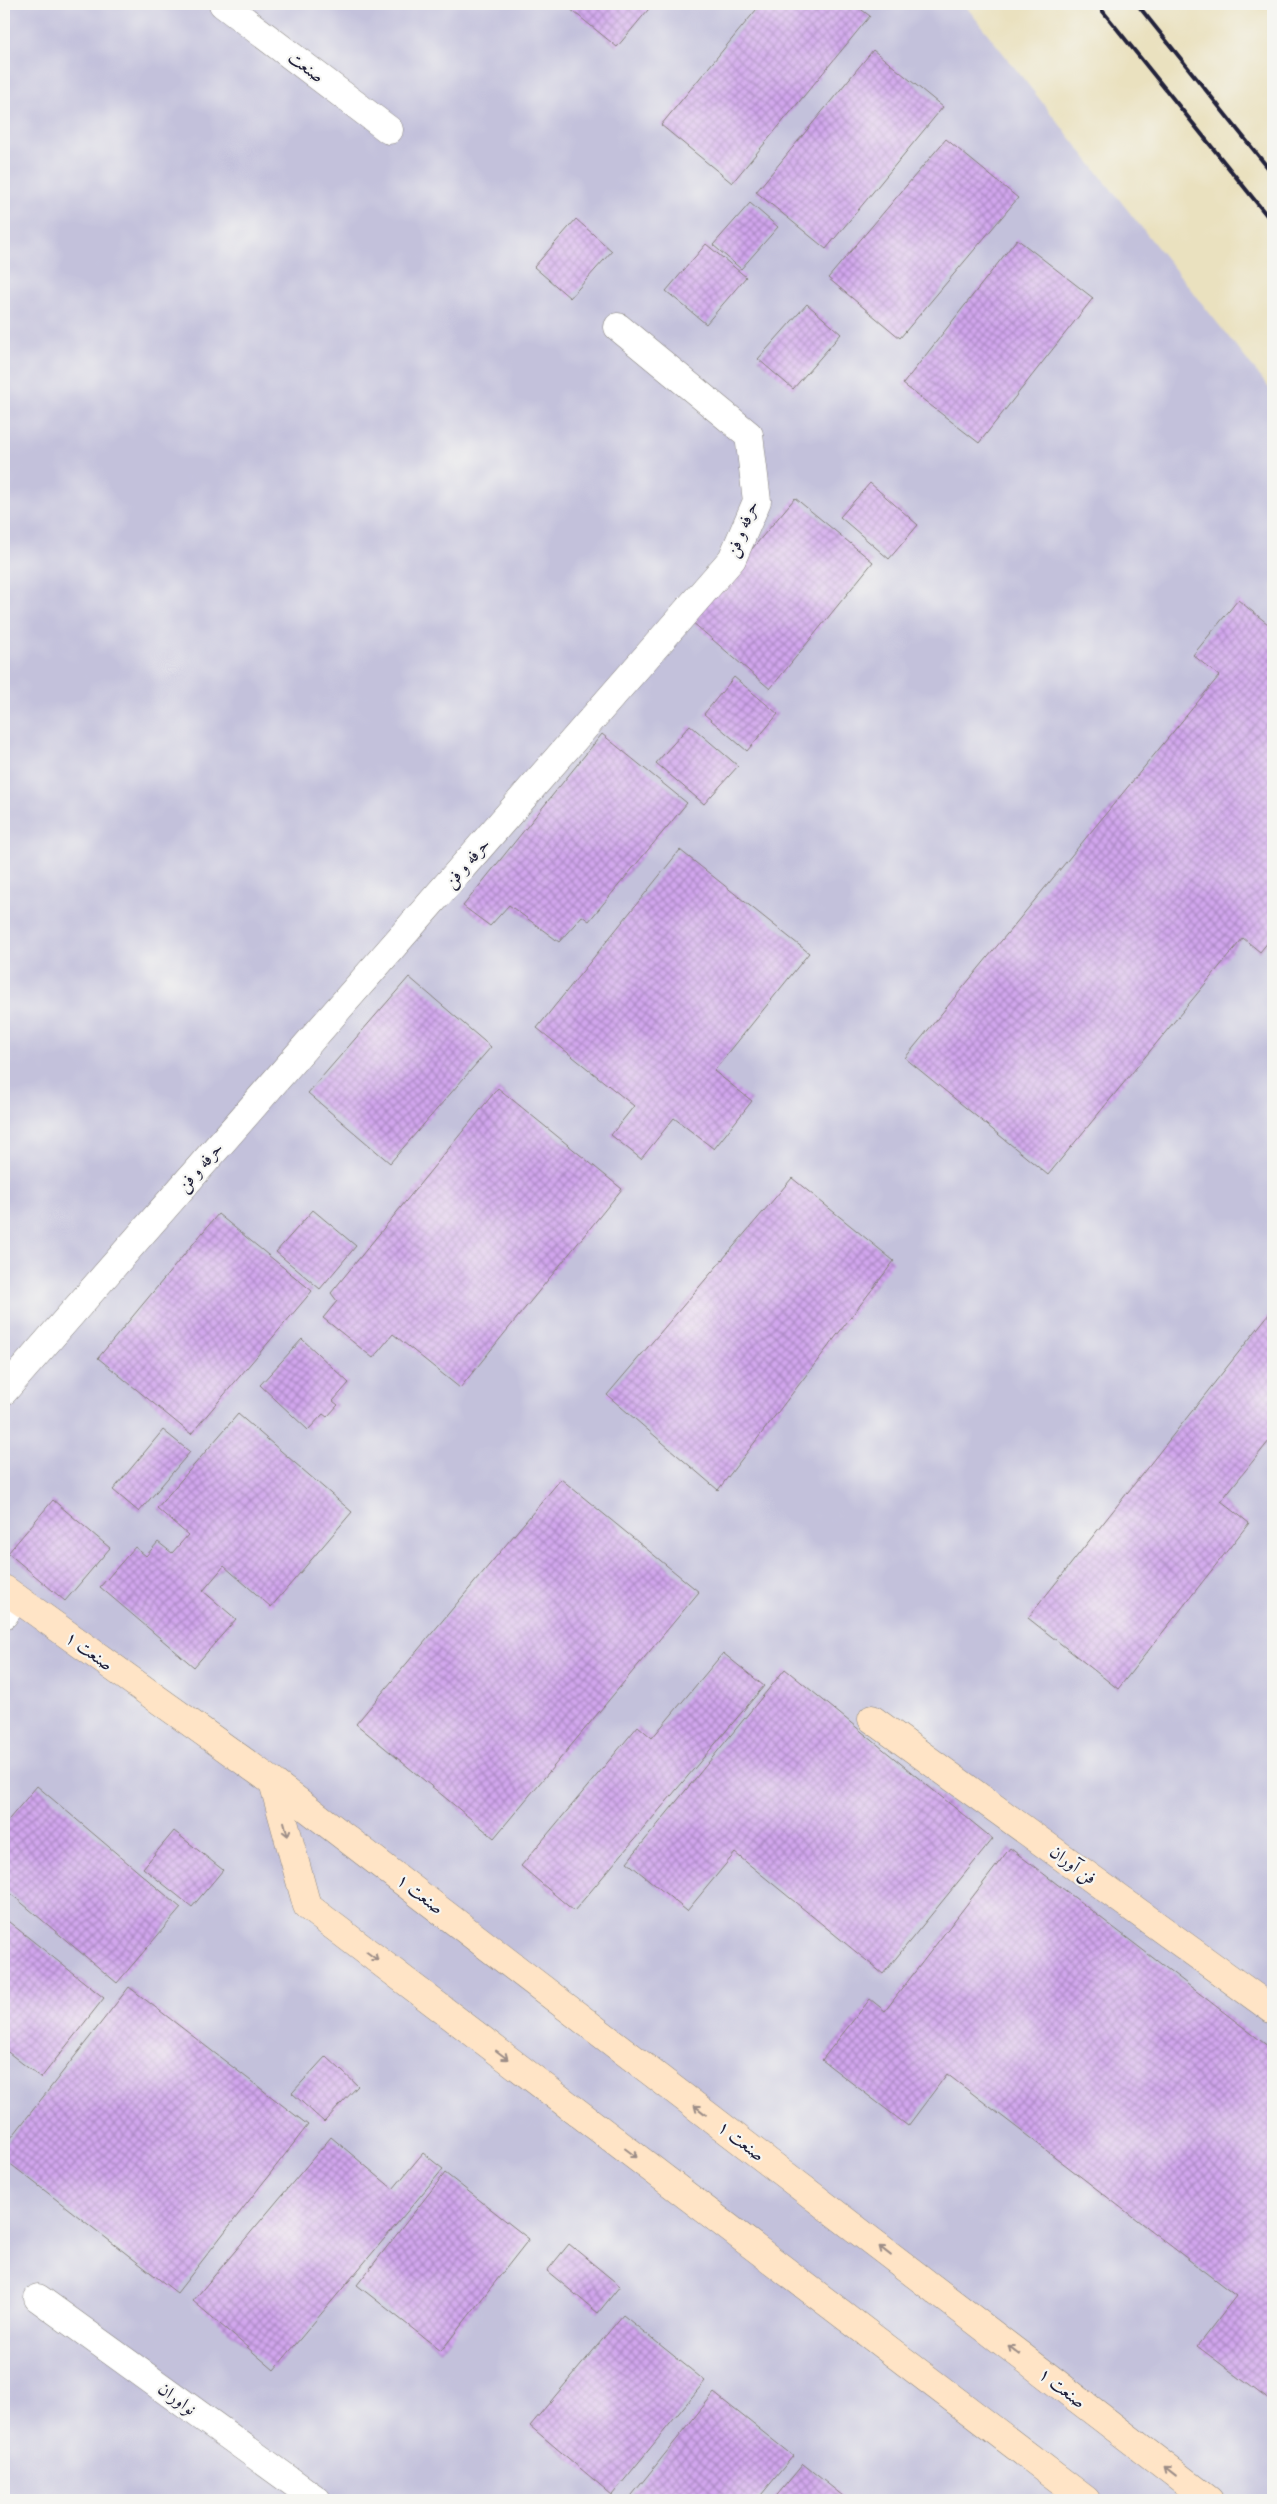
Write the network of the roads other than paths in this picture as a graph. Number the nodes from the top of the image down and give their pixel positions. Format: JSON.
{"nodes":[{"id":1,"x":223,"y":4,"type":"edge"},
{"id":2,"x":388,"y":130,"type":"dead end"},
{"id":3,"x":618,"y":327,"type":"dead end"},
{"id":4,"x":4,"y":1391,"type":"edge"},
{"id":5,"x":8,"y":1601,"type":"edge"},
{"id":6,"x":872,"y":1719,"type":"dead end"},
{"id":7,"x":273,"y":1782,"type":"junction"},
{"id":8,"x":1273,"y":2010,"type":"edge"},
{"id":9,"x":38,"y":2298,"type":"dead end"},
{"id":10,"x":316,"y":2500,"type":"edge"},
{"id":11,"x":1086,"y":2500,"type":"edge"},
{"id":12,"x":1209,"y":2500,"type":"edge"}],
"edges":[{"from":1,"to":2,"type":"street","name":"صنعت"},
{"from":3,"to":4,"type":"street","name":"حرفه و فن"},
{"from":5,"to":7,"type":"street","name":"صنعت ۱"},
{"from":6,"to":8,"type":"street","name":"فن آوران"},
{"from":7,"to":11,"type":"street","one_way":true},
{"from":12,"to":7,"type":"street","name":"صنعت ۱","one_way":true},
{"from":9,"to":10,"type":"street","name":"نواوران"}]}
